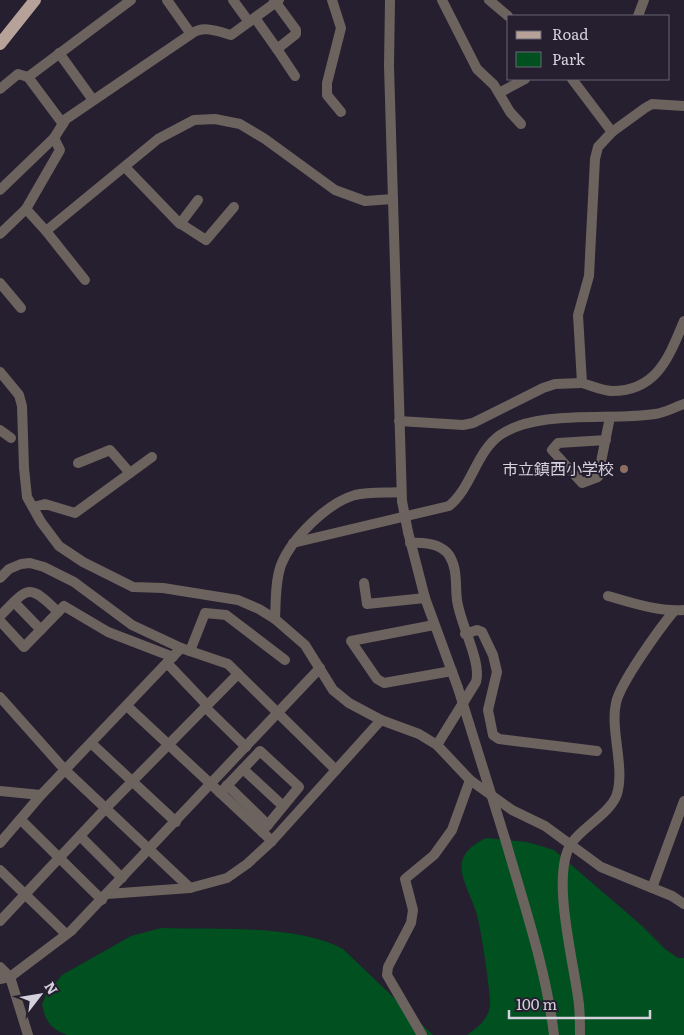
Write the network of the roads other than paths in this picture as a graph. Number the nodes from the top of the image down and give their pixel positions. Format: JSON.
{"nodes":[{"id":1,"x":35,"y":0,"type":"edge"},
{"id":2,"x":131,"y":0,"type":"edge"},
{"id":3,"x":167,"y":0,"type":"edge"},
{"id":4,"x":233,"y":0,"type":"edge"},
{"id":5,"x":332,"y":0,"type":"edge"},
{"id":6,"x":390,"y":0,"type":"edge"},
{"id":7,"x":442,"y":0,"type":"edge"},
{"id":8,"x":488,"y":0,"type":"edge"},
{"id":9,"x":644,"y":0,"type":"edge"},
{"id":10,"x":276,"y":1,"type":"edge"},
{"id":11,"x":507,"y":15,"type":"edge"},
{"id":12,"x":638,"y":15,"type":"edge"},
{"id":13,"x":252,"y":20,"type":"junction"},
{"id":14,"x":191,"y":34,"type":"junction"},
{"id":15,"x":0,"y":44,"type":"edge"},
{"id":16,"x":278,"y":49,"type":"junction"},
{"id":17,"x":59,"y":53,"type":"junction"},
{"id":18,"x":28,"y":76,"type":"junction"},
{"id":19,"x":295,"y":76,"type":"dead end"},
{"id":20,"x":523,"y":80,"type":"edge"},
{"id":21,"x":573,"y":80,"type":"edge"},
{"id":22,"x":0,"y":89,"type":"edge"},
{"id":23,"x":499,"y":93,"type":"junction"},
{"id":24,"x":93,"y":100,"type":"junction"},
{"id":25,"x":684,"y":106,"type":"edge"},
{"id":26,"x":341,"y":112,"type":"dead end"},
{"id":27,"x":63,"y":124,"type":"junction"},
{"id":28,"x":520,"y":124,"type":"dead end"},
{"id":29,"x":612,"y":132,"type":"junction"},
{"id":30,"x":54,"y":138,"type":"junction"},
{"id":31,"x":125,"y":167,"type":"junction"},
{"id":32,"x":0,"y":190,"type":"edge"},
{"id":33,"x":392,"y":199,"type":"junction"},
{"id":34,"x":198,"y":200,"type":"dead end"},
{"id":35,"x":234,"y":207,"type":"dead end"},
{"id":36,"x":26,"y":209,"type":"junction"},
{"id":37,"x":180,"y":224,"type":"junction"},
{"id":38,"x":46,"y":231,"type":"junction"},
{"id":39,"x":0,"y":234,"type":"edge"},
{"id":40,"x":85,"y":280,"type":"dead end"},
{"id":41,"x":0,"y":283,"type":"edge"},
{"id":42,"x":21,"y":308,"type":"dead end"},
{"id":43,"x":684,"y":321,"type":"edge"},
{"id":44,"x":1,"y":375,"type":"edge"},
{"id":45,"x":582,"y":383,"type":"junction"},
{"id":46,"x":684,"y":404,"type":"edge"},
{"id":47,"x":610,"y":417,"type":"junction"},
{"id":48,"x":399,"y":421,"type":"junction"},
{"id":49,"x":0,"y":430,"type":"edge"},
{"id":50,"x":11,"y":438,"type":"dead end"},
{"id":51,"x":606,"y":440,"type":"junction"},
{"id":52,"x":152,"y":457,"type":"dead end"},
{"id":53,"x":78,"y":463,"type":"dead end"},
{"id":54,"x":130,"y":473,"type":"junction"},
{"id":55,"x":401,"y":496,"type":"junction"},
{"id":56,"x":33,"y":507,"type":"junction"},
{"id":57,"x":294,"y":543,"type":"junction"},
{"id":58,"x":410,"y":543,"type":"junction"},
{"id":59,"x":0,"y":578,"type":"edge"},
{"id":60,"x":364,"y":583,"type":"dead end"},
{"id":61,"x":608,"y":596,"type":"dead end"},
{"id":62,"x":424,"y":598,"type":"junction"},
{"id":63,"x":14,"y":602,"type":"junction"},
{"id":64,"x":679,"y":610,"type":"edge"},
{"id":65,"x":58,"y":612,"type":"junction"},
{"id":66,"x":0,"y":616,"type":"edge"},
{"id":67,"x":275,"y":619,"type":"junction"},
{"id":68,"x":0,"y":621,"type":"edge"},
{"id":69,"x":434,"y":625,"type":"junction"},
{"id":70,"x":40,"y":630,"type":"junction"},
{"id":71,"x":465,"y":634,"type":"junction"},
{"id":72,"x":186,"y":649,"type":"junction"},
{"id":73,"x":170,"y":660,"type":"junction"},
{"id":74,"x":286,"y":660,"type":"dead end"},
{"id":75,"x":320,"y":668,"type":"junction"},
{"id":76,"x":452,"y":671,"type":"junction"},
{"id":77,"x":238,"y":674,"type":"junction"},
{"id":78,"x":0,"y":697,"type":"edge"},
{"id":79,"x":127,"y":706,"type":"junction"},
{"id":80,"x":206,"y":706,"type":"junction"},
{"id":81,"x":279,"y":712,"type":"junction"},
{"id":82,"x":381,"y":720,"type":"junction"},
{"id":83,"x":91,"y":743,"type":"junction"},
{"id":84,"x":169,"y":744,"type":"junction"},
{"id":85,"x":437,"y":746,"type":"junction"},
{"id":86,"x":246,"y":748,"type":"junction"},
{"id":87,"x":597,"y":752,"type":"dead end"},
{"id":88,"x":243,"y":768,"type":"junction"},
{"id":89,"x":66,"y":770,"type":"junction"},
{"id":90,"x":336,"y":770,"type":"junction"},
{"id":91,"x":470,"y":780,"type":"junction"},
{"id":92,"x":132,"y":781,"type":"junction"},
{"id":93,"x":212,"y":784,"type":"junction"},
{"id":94,"x":224,"y":789,"type":"junction"},
{"id":95,"x":0,"y":791,"type":"edge"},
{"id":96,"x":41,"y":795,"type":"junction"},
{"id":97,"x":684,"y":801,"type":"edge"},
{"id":98,"x":283,"y":806,"type":"junction"},
{"id":99,"x":106,"y":808,"type":"junction"},
{"id":100,"x":21,"y":820,"type":"junction"},
{"id":101,"x":176,"y":822,"type":"junction"},
{"id":102,"x":265,"y":828,"type":"junction"},
{"id":103,"x":80,"y":836,"type":"junction"},
{"id":104,"x":272,"y":841,"type":"junction"},
{"id":105,"x":0,"y":843,"type":"edge"},
{"id":106,"x":571,"y":844,"type":"junction"},
{"id":107,"x":150,"y":848,"type":"junction"},
{"id":108,"x":60,"y":858,"type":"junction"},
{"id":109,"x":0,"y":870,"type":"edge"},
{"id":110,"x":122,"y":878,"type":"junction"},
{"id":111,"x":190,"y":888,"type":"junction"},
{"id":112,"x":652,"y":888,"type":"junction"},
{"id":113,"x":25,"y":895,"type":"junction"},
{"id":114,"x":104,"y":897,"type":"junction"},
{"id":115,"x":684,"y":904,"type":"edge"},
{"id":116,"x":0,"y":921,"type":"edge"},
{"id":117,"x":66,"y":934,"type":"junction"},
{"id":118,"x":0,"y":967,"type":"edge"},
{"id":119,"x":5,"y":978,"type":"edge"},
{"id":120,"x":28,"y":1035,"type":"edge"},
{"id":121,"x":422,"y":1035,"type":"edge"},
{"id":122,"x":554,"y":1035,"type":"edge"},
{"id":123,"x":580,"y":1035,"type":"edge"}],
"edges":[{"from":1,"to":15,"type":"main road"},
{"from":2,"to":17,"type":"street"},
{"from":3,"to":14,"type":"street"},
{"from":4,"to":13,"type":"street"},
{"from":5,"to":26,"type":"street"},
{"from":6,"to":33,"type":"street"},
{"from":7,"to":23,"type":"street"},
{"from":8,"to":11,"type":"street"},
{"from":9,"to":12,"type":"street"},
{"from":10,"to":13,"type":"street"},
{"from":10,"to":16,"type":"street"},
{"from":13,"to":14,"type":"street"},
{"from":13,"to":16,"type":"street"},
{"from":14,"to":24,"type":"street"},
{"from":16,"to":19,"type":"street"},
{"from":17,"to":18,"type":"street"},
{"from":17,"to":24,"type":"street"},
{"from":18,"to":22,"type":"street"},
{"from":18,"to":27,"type":"street"},
{"from":20,"to":23,"type":"street"},
{"from":21,"to":29,"type":"street"},
{"from":23,"to":28,"type":"street"},
{"from":24,"to":27,"type":"street"},
{"from":25,"to":29,"type":"street"},
{"from":27,"to":30,"type":"street"},
{"from":29,"to":45,"type":"street"},
{"from":30,"to":32,"type":"street"},
{"from":30,"to":36,"type":"street"},
{"from":31,"to":33,"type":"street"},
{"from":31,"to":37,"type":"street"},
{"from":31,"to":38,"type":"street"},
{"from":33,"to":48,"type":"street"},
{"from":34,"to":37,"type":"street"},
{"from":35,"to":37,"type":"street"},
{"from":36,"to":38,"type":"street"},
{"from":36,"to":39,"type":"street"},
{"from":38,"to":40,"type":"street"},
{"from":41,"to":42,"type":"street"},
{"from":43,"to":45,"type":"street"},
{"from":44,"to":56,"type":"street"},
{"from":45,"to":48,"type":"street"},
{"from":46,"to":47,"type":"street"},
{"from":47,"to":51,"type":"street"},
{"from":47,"to":57,"type":"street"},
{"from":48,"to":55,"type":"street"},
{"from":49,"to":50,"type":"street"},
{"from":51,"to":51,"type":"street"},
{"from":52,"to":54,"type":"street"},
{"from":53,"to":54,"type":"street"},
{"from":54,"to":56,"type":"street"},
{"from":55,"to":57,"type":"street"},
{"from":55,"to":58,"type":"street","bridge":true},
{"from":56,"to":67,"type":"street"},
{"from":57,"to":67,"type":"street"},
{"from":58,"to":62,"type":"street"},
{"from":58,"to":71,"type":"street"},
{"from":59,"to":72,"type":"street"},
{"from":60,"to":62,"type":"street"},
{"from":61,"to":64,"type":"street"},
{"from":62,"to":69,"type":"street"},
{"from":63,"to":65,"type":"street"},
{"from":63,"to":66,"type":"street"},
{"from":63,"to":70,"type":"street"},
{"from":64,"to":106,"type":"street"},
{"from":65,"to":70,"type":"street"},
{"from":65,"to":73,"type":"street"},
{"from":67,"to":75,"type":"street"},
{"from":68,"to":70,"type":"street"},
{"from":69,"to":76,"type":"street"},
{"from":69,"to":76,"type":"street"},
{"from":71,"to":85,"type":"street"},
{"from":71,"to":87,"type":"street"},
{"from":72,"to":73,"type":"street"},
{"from":72,"to":74,"type":"street"},
{"from":72,"to":77,"type":"street"},
{"from":73,"to":79,"type":"street"},
{"from":73,"to":80,"type":"street"},
{"from":75,"to":81,"type":"street"},
{"from":75,"to":82,"type":"street"},
{"from":76,"to":122,"type":"street","bridge":true},
{"from":77,"to":80,"type":"street"},
{"from":77,"to":81,"type":"street"},
{"from":78,"to":89,"type":"street"},
{"from":79,"to":83,"type":"street"},
{"from":79,"to":84,"type":"street"},
{"from":80,"to":84,"type":"street"},
{"from":80,"to":86,"type":"street"},
{"from":81,"to":86,"type":"street"},
{"from":81,"to":90,"type":"street"},
{"from":82,"to":85,"type":"street"},
{"from":82,"to":90,"type":"street"},
{"from":83,"to":89,"type":"street"},
{"from":83,"to":92,"type":"street"},
{"from":84,"to":92,"type":"street"},
{"from":84,"to":93,"type":"street"},
{"from":85,"to":91,"type":"street"},
{"from":86,"to":93,"type":"street"},
{"from":88,"to":94,"type":"street"},
{"from":88,"to":98,"type":"street"},
{"from":88,"to":98,"type":"street"},
{"from":89,"to":96,"type":"street"},
{"from":89,"to":99,"type":"street"},
{"from":90,"to":104,"type":"street"},
{"from":91,"to":106,"type":"street"},
{"from":91,"to":121,"type":"street"},
{"from":92,"to":99,"type":"street"},
{"from":92,"to":101,"type":"street"},
{"from":93,"to":94,"type":"street"},
{"from":93,"to":101,"type":"street"},
{"from":94,"to":102,"type":"street"},
{"from":95,"to":96,"type":"street"},
{"from":96,"to":100,"type":"street"},
{"from":97,"to":112,"type":"street"},
{"from":98,"to":102,"type":"street"},
{"from":99,"to":103,"type":"street"},
{"from":99,"to":107,"type":"street"},
{"from":100,"to":105,"type":"street"},
{"from":100,"to":108,"type":"street"},
{"from":101,"to":107,"type":"street"},
{"from":102,"to":104,"type":"street"},
{"from":103,"to":108,"type":"street"},
{"from":103,"to":110,"type":"street"},
{"from":104,"to":111,"type":"street"},
{"from":106,"to":112,"type":"street"},
{"from":106,"to":123,"type":"street"},
{"from":107,"to":110,"type":"street"},
{"from":107,"to":111,"type":"street"},
{"from":108,"to":113,"type":"street"},
{"from":108,"to":114,"type":"street"},
{"from":109,"to":113,"type":"street"},
{"from":110,"to":114,"type":"street"},
{"from":111,"to":114,"type":"street"},
{"from":112,"to":115,"type":"street"},
{"from":113,"to":116,"type":"street"},
{"from":113,"to":117,"type":"street"},
{"from":114,"to":117,"type":"street"},
{"from":117,"to":119,"type":"street"},
{"from":118,"to":119,"type":"street"},
{"from":119,"to":120,"type":"street"}]}
